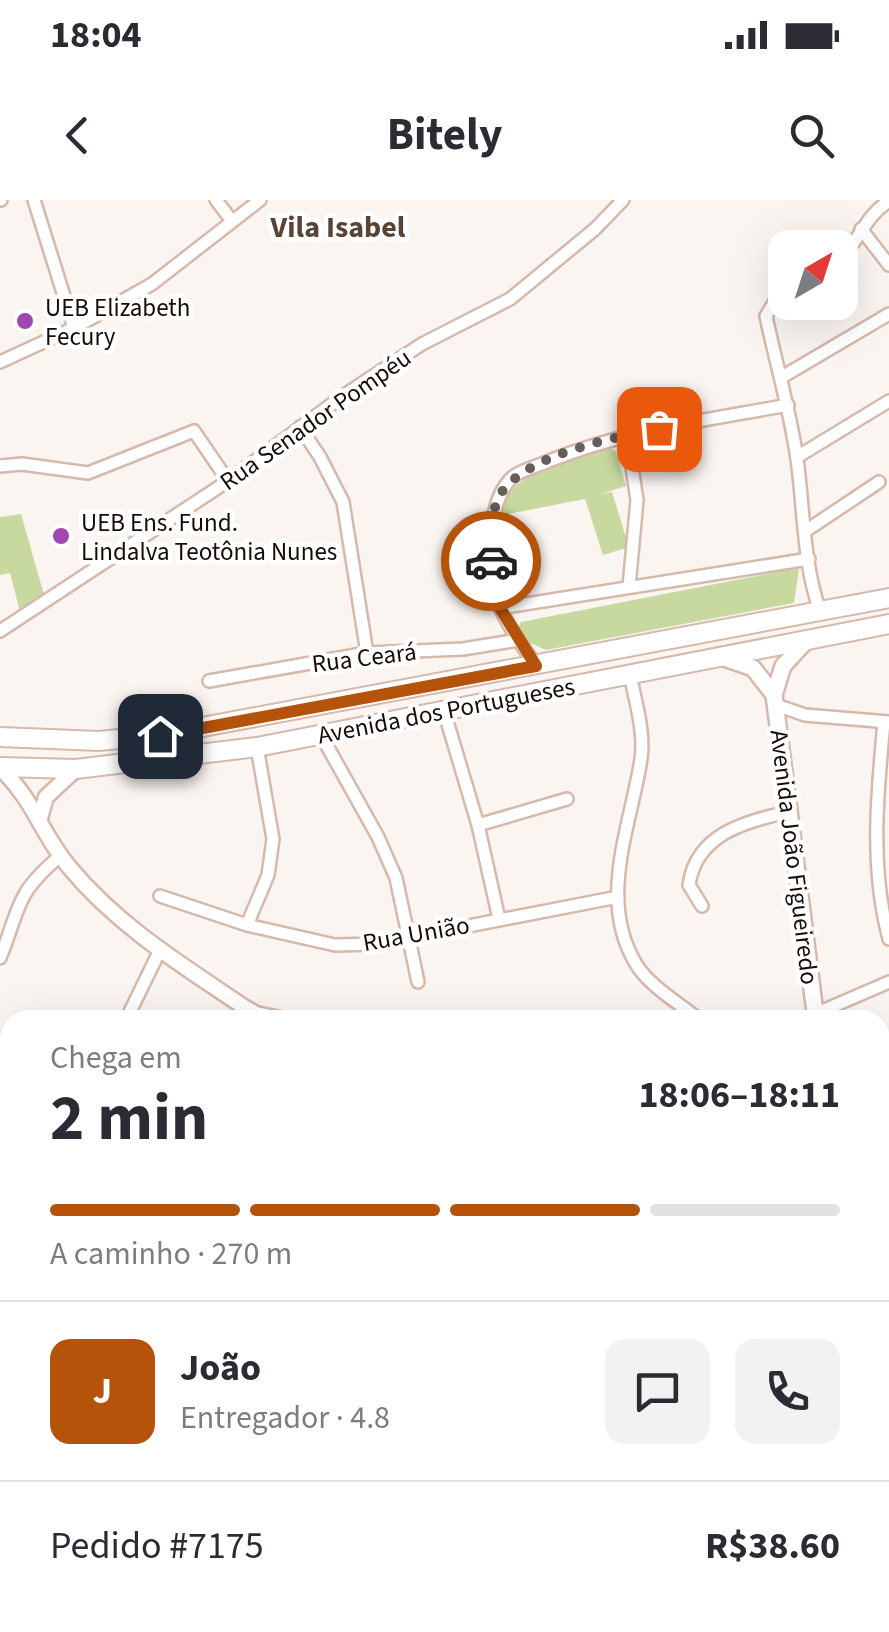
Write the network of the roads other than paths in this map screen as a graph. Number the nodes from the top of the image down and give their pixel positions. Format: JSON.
{"nodes":[{"id":1,"x":34,"y":200,"type":"edge"},
{"id":2,"x":216,"y":200,"type":"edge"},
{"id":3,"x":260,"y":200,"type":"edge"},
{"id":4,"x":623,"y":200,"type":"edge"},
{"id":5,"x":889,"y":202,"type":"edge"},
{"id":6,"x":232,"y":221,"type":"junction"},
{"id":7,"x":862,"y":229,"type":"junction"},
{"id":8,"x":858,"y":237,"type":"edge"},
{"id":9,"x":889,"y":265,"type":"edge"},
{"id":10,"x":768,"y":313,"type":"edge"},
{"id":11,"x":889,"y":314,"type":"edge"},
{"id":12,"x":74,"y":328,"type":"junction"},
{"id":13,"x":0,"y":362,"type":"edge"},
{"id":14,"x":782,"y":376,"type":"junction"},
{"id":15,"x":889,"y":401,"type":"edge"},
{"id":16,"x":788,"y":405,"type":"junction"},
{"id":17,"x":300,"y":427,"type":"junction"},
{"id":18,"x":627,"y":434,"type":"junction"},
{"id":19,"x":797,"y":457,"type":"junction"},
{"id":20,"x":0,"y":466,"type":"edge"},
{"id":21,"x":228,"y":481,"type":"junction"},
{"id":22,"x":878,"y":482,"type":"dead end"},
{"id":23,"x":806,"y":530,"type":"junction"},
{"id":24,"x":809,"y":558,"type":"junction"},
{"id":25,"x":811,"y":585,"type":"junction"},
{"id":26,"x":629,"y":588,"type":"junction"},
{"id":27,"x":889,"y":598,"type":"edge"},
{"id":28,"x":500,"y":608,"type":"junction"},
{"id":29,"x":811,"y":613,"type":"junction"},
{"id":30,"x":889,"y":624,"type":"edge"},
{"id":31,"x":0,"y":632,"type":"edge"},
{"id":32,"x":518,"y":640,"type":"junction"},
{"id":33,"x":808,"y":640,"type":"junction"},
{"id":34,"x":367,"y":653,"type":"junction"},
{"id":35,"x":720,"y":657,"type":"junction"},
{"id":36,"x":536,"y":666,"type":"junction"},
{"id":37,"x":630,"y":674,"type":"junction"},
{"id":38,"x":479,"y":677,"type":"junction"},
{"id":39,"x":210,"y":681,"type":"dead end"},
{"id":40,"x":775,"y":700,"type":"junction"},
{"id":41,"x":444,"y":710,"type":"junction"},
{"id":42,"x":886,"y":722,"type":"edge"},
{"id":43,"x":371,"y":724,"type":"junction"},
{"id":44,"x":321,"y":734,"type":"junction"},
{"id":45,"x":0,"y":737,"type":"edge"},
{"id":46,"x":257,"y":747,"type":"junction"},
{"id":47,"x":0,"y":768,"type":"edge"},
{"id":48,"x":76,"y":769,"type":"junction"},
{"id":49,"x":567,"y":800,"type":"dead end"},
{"id":50,"x":788,"y":812,"type":"junction"},
{"id":51,"x":40,"y":819,"type":"junction"},
{"id":52,"x":478,"y":826,"type":"junction"},
{"id":53,"x":60,"y":856,"type":"junction"},
{"id":54,"x":160,"y":896,"type":"dead end"},
{"id":55,"x":618,"y":898,"type":"junction"},
{"id":56,"x":884,"y":901,"type":"edge"},
{"id":57,"x":702,"y":906,"type":"dead end"},
{"id":58,"x":499,"y":919,"type":"junction"},
{"id":59,"x":247,"y":924,"type":"junction"},
{"id":60,"x":410,"y":936,"type":"junction"},
{"id":61,"x":889,"y":939,"type":"edge"},
{"id":62,"x":160,"y":950,"type":"junction"},
{"id":63,"x":0,"y":958,"type":"edge"},
{"id":64,"x":418,"y":982,"type":"dead end"},
{"id":65,"x":889,"y":982,"type":"edge"},
{"id":66,"x":131,"y":1010,"type":"edge"},
{"id":67,"x":248,"y":1010,"type":"edge"},
{"id":68,"x":688,"y":1010,"type":"edge"},
{"id":69,"x":815,"y":1010,"type":"edge"},
{"id":70,"x":831,"y":1010,"type":"edge"}],
"edges":[{"from":1,"to":12,"type":"street"},
{"from":2,"to":6,"type":"street"},
{"from":3,"to":6,"type":"street"},
{"from":4,"to":17,"type":"street","name":"Rua Senador Pompéu"},
{"from":5,"to":7,"type":"street"},
{"from":6,"to":12,"type":"street"},
{"from":7,"to":8,"type":"street"},
{"from":7,"to":9,"type":"street"},
{"from":10,"to":14,"type":"street"},
{"from":11,"to":14,"type":"street"},
{"from":12,"to":13,"type":"street"},
{"from":14,"to":16,"type":"street"},
{"from":15,"to":19,"type":"street"},
{"from":16,"to":18,"type":"street"},
{"from":16,"to":19,"type":"street"},
{"from":17,"to":21,"type":"street","name":"Rua Senador Pompéu"},
{"from":17,"to":34,"type":"street"},
{"from":18,"to":26,"type":"street"},
{"from":18,"to":28,"type":"street"},
{"from":19,"to":23,"type":"street"},
{"from":20,"to":21,"type":"street"},
{"from":21,"to":31,"type":"street","name":"Rua Senador Pompéu"},
{"from":22,"to":23,"type":"street"},
{"from":23,"to":24,"type":"street"},
{"from":24,"to":25,"type":"street"},
{"from":24,"to":26,"type":"street"},
{"from":25,"to":29,"type":"street"},
{"from":25,"to":29,"type":"street"},
{"from":26,"to":28,"type":"street"},
{"from":27,"to":29,"type":"highway","name":"Avenida dos Portugueses"},
{"from":28,"to":32,"type":"street"},
{"from":29,"to":36,"type":"highway","name":"Avenida dos Portugueses"},
{"from":30,"to":33,"type":"highway","name":"Avenida dos Portugueses"},
{"from":32,"to":34,"type":"street","name":"Rua Ceará"},
{"from":32,"to":36,"type":"street"},
{"from":33,"to":35,"type":"highway","name":"Avenida dos Portugueses"},
{"from":33,"to":40,"type":"main road","name":"Avenida João Figueiredo"},
{"from":34,"to":39,"type":"street","name":"Rua Ceará"},
{"from":35,"to":37,"type":"highway","name":"Avenida dos Portugueses"},
{"from":35,"to":40,"type":"main road","name":"Avenida João Figueiredo"},
{"from":36,"to":38,"type":"highway","name":"Avenida dos Portugueses"},
{"from":37,"to":41,"type":"highway","name":"Avenida dos Portugueses"},
{"from":37,"to":55,"type":"street"},
{"from":38,"to":43,"type":"highway"},
{"from":38,"to":45,"type":"highway","name":"Avenida dos Portugueses"},
{"from":40,"to":42,"type":"street"},
{"from":40,"to":50,"type":"main road","name":"Avenida João Figueiredo"},
{"from":41,"to":43,"type":"highway","name":"Avenida dos Portugueses"},
{"from":41,"to":52,"type":"street"},
{"from":42,"to":56,"type":"street"},
{"from":43,"to":44,"type":"highway","name":"Avenida dos Portugueses"},
{"from":44,"to":46,"type":"highway","name":"Avenida dos Portugueses"},
{"from":44,"to":60,"type":"street"},
{"from":46,"to":48,"type":"highway","name":"Avenida dos Portugueses"},
{"from":46,"to":59,"type":"street"},
{"from":47,"to":48,"type":"highway","name":"Avenida dos Portugueses"},
{"from":47,"to":51,"type":"street"},
{"from":48,"to":51,"type":"street"},
{"from":49,"to":52,"type":"street"},
{"from":50,"to":57,"type":"street"},
{"from":50,"to":69,"type":"main road","name":"Avenida João Figueiredo"},
{"from":51,"to":53,"type":"street"},
{"from":52,"to":58,"type":"street"},
{"from":53,"to":62,"type":"street"},
{"from":53,"to":63,"type":"street"},
{"from":54,"to":59,"type":"street","name":"Rua União"},
{"from":55,"to":58,"type":"street","name":"Rua União"},
{"from":55,"to":68,"type":"street"},
{"from":56,"to":61,"type":"street"},
{"from":58,"to":60,"type":"street","name":"Rua União"},
{"from":59,"to":60,"type":"street","name":"Rua União"},
{"from":60,"to":64,"type":"street"},
{"from":62,"to":66,"type":"street"},
{"from":62,"to":67,"type":"street"},
{"from":65,"to":70,"type":"street"}]}
